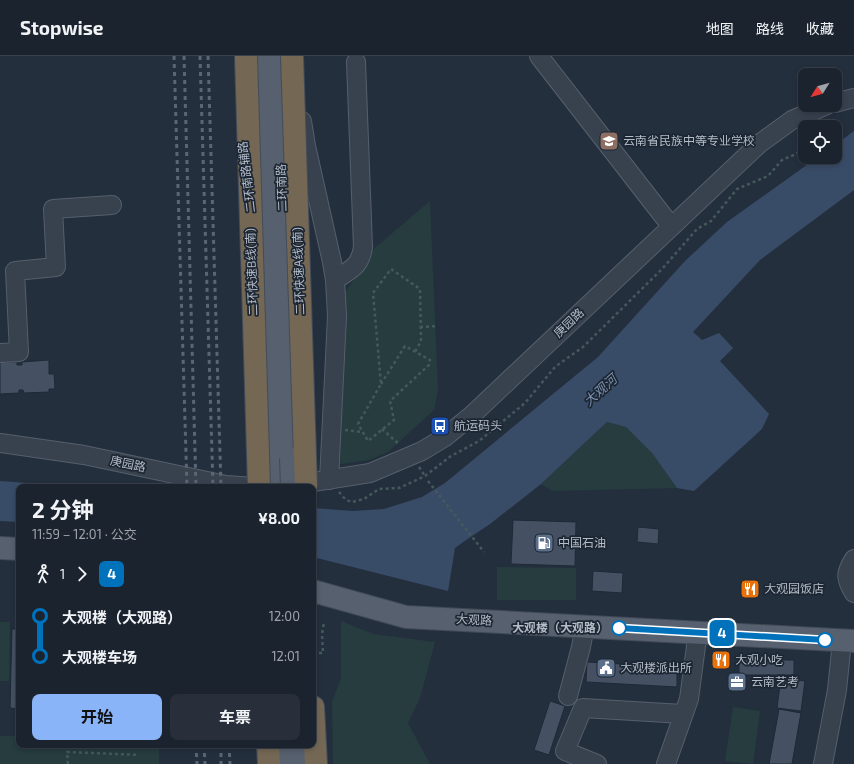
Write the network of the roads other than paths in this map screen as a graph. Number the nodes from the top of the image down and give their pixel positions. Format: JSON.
{"nodes":[{"id":1,"x":238,"y":56,"type":"edge"},
{"id":2,"x":246,"y":56,"type":"edge"},
{"id":3,"x":260,"y":56,"type":"edge"},
{"id":4,"x":278,"y":56,"type":"edge"},
{"id":5,"x":292,"y":56,"type":"edge"},
{"id":6,"x":297,"y":56,"type":"edge"},
{"id":7,"x":539,"y":56,"type":"edge"},
{"id":8,"x":356,"y":62,"type":"dead end"},
{"id":9,"x":298,"y":89,"type":"junction"},
{"id":10,"x":854,"y":98,"type":"edge"},
{"id":11,"x":842,"y":101,"type":"edge"},
{"id":12,"x":811,"y":112,"type":"edge"},
{"id":13,"x":112,"y":205,"type":"dead end"},
{"id":14,"x":672,"y":226,"type":"junction"},
{"id":15,"x":8,"y":271,"type":"edge"},
{"id":16,"x":335,"y":280,"type":"junction"},
{"id":17,"x":277,"y":321,"type":"junction"},
{"id":18,"x":0,"y":353,"type":"edge"},
{"id":19,"x":0,"y":443,"type":"edge"},
{"id":20,"x":281,"y":459,"type":"junction"},
{"id":21,"x":330,"y":480,"type":"junction"},
{"id":22,"x":221,"y":484,"type":"edge"},
{"id":23,"x":257,"y":484,"type":"edge"},
{"id":24,"x":274,"y":484,"type":"edge"},
{"id":25,"x":291,"y":484,"type":"edge"},
{"id":26,"x":303,"y":484,"type":"edge"},
{"id":27,"x":306,"y":484,"type":"edge"},
{"id":28,"x":0,"y":548,"type":"edge"},
{"id":29,"x":16,"y":549,"type":"edge"},
{"id":30,"x":854,"y":559,"type":"edge"},
{"id":31,"x":854,"y":592,"type":"edge"},
{"id":32,"x":316,"y":593,"type":"edge"},
{"id":33,"x":584,"y":626,"type":"junction"},
{"id":34,"x":696,"y":632,"type":"junction"},
{"id":35,"x":848,"y":641,"type":"edge"},
{"id":36,"x":568,"y":696,"type":"dead end"},
{"id":37,"x":683,"y":714,"type":"junction"},
{"id":38,"x":268,"y":748,"type":"edge"},
{"id":39,"x":282,"y":748,"type":"edge"},
{"id":40,"x":301,"y":748,"type":"edge"},
{"id":41,"x":315,"y":748,"type":"edge"},
{"id":42,"x":269,"y":764,"type":"edge"},
{"id":43,"x":283,"y":764,"type":"edge"},
{"id":44,"x":302,"y":764,"type":"edge"},
{"id":45,"x":316,"y":764,"type":"edge"},
{"id":46,"x":597,"y":764,"type":"edge"},
{"id":47,"x":666,"y":764,"type":"edge"},
{"id":48,"x":823,"y":764,"type":"edge"}],
"edges":[{"from":1,"to":17,"type":"street","name":"二环南路辅路"},
{"from":2,"to":23,"type":"highway","name":"二环快速B线(南)","bridge":true},
{"from":3,"to":17,"type":"main road","name":"二环南路"},
{"from":4,"to":17,"type":"main road","name":"二环南路"},
{"from":5,"to":27,"type":"highway","name":"二环快速A线(南)","bridge":true},
{"from":6,"to":9,"type":"street"},
{"from":7,"to":14,"type":"street"},
{"from":8,"to":16,"type":"street"},
{"from":9,"to":16,"type":"street"},
{"from":9,"to":17,"type":"street"},
{"from":10,"to":11,"type":"street"},
{"from":12,"to":14,"type":"street","name":"庚园路"},
{"from":13,"to":15,"type":"street"},
{"from":14,"to":21,"type":"street","name":"庚园路"},
{"from":15,"to":18,"type":"street"},
{"from":16,"to":21,"type":"street"},
{"from":17,"to":20,"type":"main road","name":"二环南路"},
{"from":19,"to":22,"type":"street","name":"庚园路"},
{"from":20,"to":24,"type":"main road","name":"二环南路"},
{"from":20,"to":25,"type":"main road","name":"二环南路","bridge":true},
{"from":21,"to":26,"type":"street","name":"庚园路"},
{"from":28,"to":29,"type":"main road"},
{"from":30,"to":31,"type":"street"},
{"from":32,"to":33,"type":"main road","name":"大观路"},
{"from":33,"to":34,"type":"main road","name":"大观路"},
{"from":33,"to":36,"type":"street"},
{"from":34,"to":35,"type":"main road","name":"大观路"},
{"from":34,"to":37,"type":"street"},
{"from":35,"to":48,"type":"street"},
{"from":37,"to":46,"type":"street"},
{"from":37,"to":47,"type":"street"},
{"from":38,"to":42,"type":"highway"},
{"from":39,"to":43,"type":"main road"},
{"from":40,"to":44,"type":"main road"},
{"from":41,"to":45,"type":"highway"}]}
